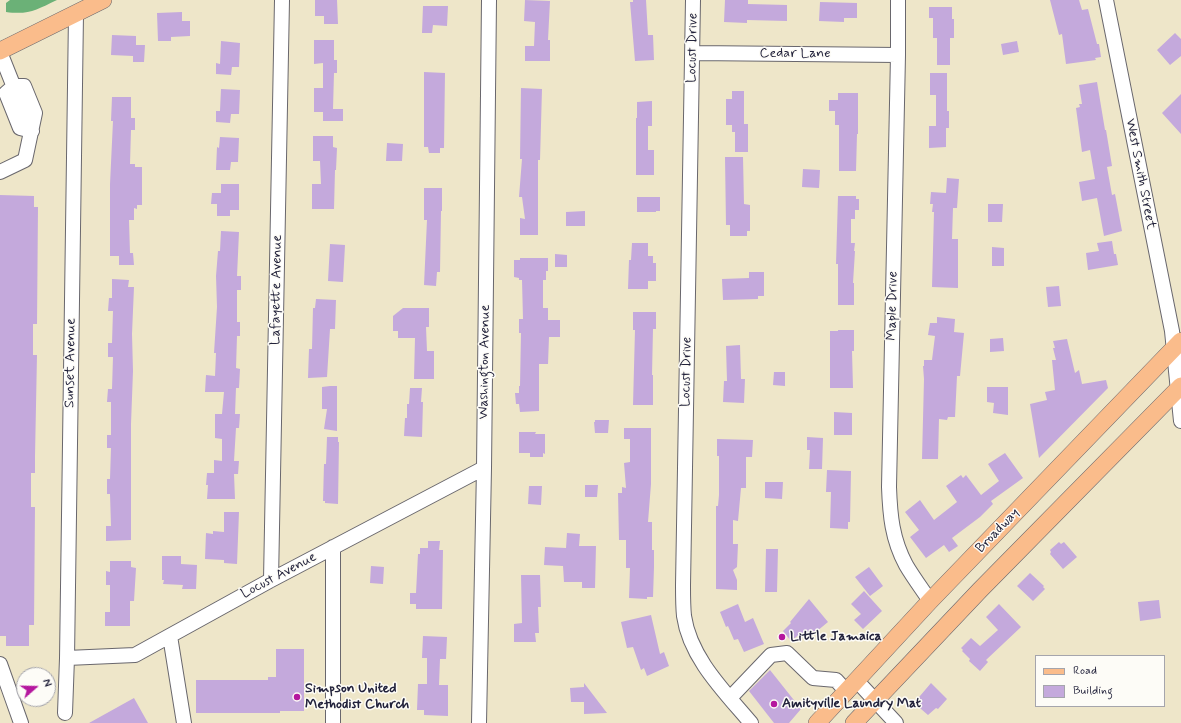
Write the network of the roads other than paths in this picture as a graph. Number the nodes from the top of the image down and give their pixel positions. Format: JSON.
{"nodes":[{"id":1,"x":103,"y":0,"type":"edge"},
{"id":2,"x":282,"y":0,"type":"edge"},
{"id":3,"x":489,"y":0,"type":"edge"},
{"id":4,"x":693,"y":0,"type":"edge"},
{"id":5,"x":898,"y":0,"type":"edge"},
{"id":6,"x":1106,"y":0,"type":"edge"},
{"id":7,"x":76,"y":14,"type":"junction"},
{"id":8,"x":0,"y":51,"type":"edge"},
{"id":9,"x":692,"y":53,"type":"junction"},
{"id":10,"x":898,"y":55,"type":"junction"},
{"id":11,"x":14,"y":86,"type":"junction"},
{"id":12,"x":32,"y":130,"type":"junction"},
{"id":13,"x":0,"y":172,"type":"edge"},
{"id":14,"x":1178,"y":344,"type":"edge"},
{"id":15,"x":1180,"y":387,"type":"edge"},
{"id":16,"x":1181,"y":421,"type":"edge"},
{"id":17,"x":484,"y":468,"type":"junction"},
{"id":18,"x":333,"y":547,"type":"junction"},
{"id":19,"x":271,"y":580,"type":"junction"},
{"id":20,"x":930,"y":601,"type":"junction"},
{"id":21,"x":170,"y":636,"type":"junction"},
{"id":22,"x":67,"y":658,"type":"junction"},
{"id":23,"x":0,"y":664,"type":"edge"},
{"id":24,"x":852,"y":686,"type":"junction"},
{"id":25,"x":730,"y":698,"type":"junction"},
{"id":26,"x":875,"y":700,"type":"junction"},
{"id":27,"x":65,"y":713,"type":"dead end"},
{"id":28,"x":21,"y":723,"type":"edge"},
{"id":29,"x":184,"y":723,"type":"edge"},
{"id":30,"x":333,"y":723,"type":"edge"},
{"id":31,"x":479,"y":723,"type":"edge"},
{"id":32,"x":751,"y":723,"type":"edge"},
{"id":33,"x":817,"y":723,"type":"edge"},
{"id":34,"x":854,"y":723,"type":"edge"},
{"id":35,"x":896,"y":723,"type":"edge"}],
"edges":[{"from":1,"to":7,"type":"main road"},
{"from":2,"to":19,"type":"street","name":"Lafayette Avenue"},
{"from":3,"to":17,"type":"street","name":"Washington Avenue"},
{"from":4,"to":9,"type":"street","name":"Locust Drive"},
{"from":5,"to":10,"type":"street","name":"Maple Drive"},
{"from":6,"to":14,"type":"street","name":"West Smith Street"},
{"from":7,"to":8,"type":"main road"},
{"from":7,"to":22,"type":"street","name":"Sunset Avenue"},
{"from":8,"to":11,"type":"street"},
{"from":9,"to":10,"type":"street","name":"Cedar Lane"},
{"from":9,"to":25,"type":"street","name":"Locust Drive"},
{"from":10,"to":20,"type":"street","name":"Maple Drive"},
{"from":11,"to":12,"type":"street"},
{"from":11,"to":12,"type":"street"},
{"from":12,"to":13,"type":"street"},
{"from":14,"to":15,"type":"street","name":"West Smith Street"},
{"from":14,"to":20,"type":"main road","name":"Broadway"},
{"from":15,"to":16,"type":"street","name":"West Smith Street"},
{"from":15,"to":26,"type":"main road","name":"Broadway"},
{"from":17,"to":18,"type":"street","name":"Locust Avenue"},
{"from":17,"to":31,"type":"street","name":"Washington Avenue"},
{"from":18,"to":19,"type":"street","name":"Locust Avenue"},
{"from":18,"to":30,"type":"street"},
{"from":19,"to":21,"type":"street","name":"Locust Avenue"},
{"from":20,"to":24,"type":"main road","name":"Broadway"},
{"from":21,"to":22,"type":"street","name":"Locust Avenue"},
{"from":21,"to":29,"type":"street"},
{"from":22,"to":27,"type":"street","name":"Sunset Avenue"},
{"from":23,"to":28,"type":"street"},
{"from":24,"to":25,"type":"street"},
{"from":24,"to":26,"type":"street"},
{"from":24,"to":33,"type":"main road","name":"Broadway"},
{"from":25,"to":32,"type":"street","name":"Locust Drive"},
{"from":26,"to":34,"type":"main road","name":"Broadway"},
{"from":26,"to":35,"type":"street"}]}
